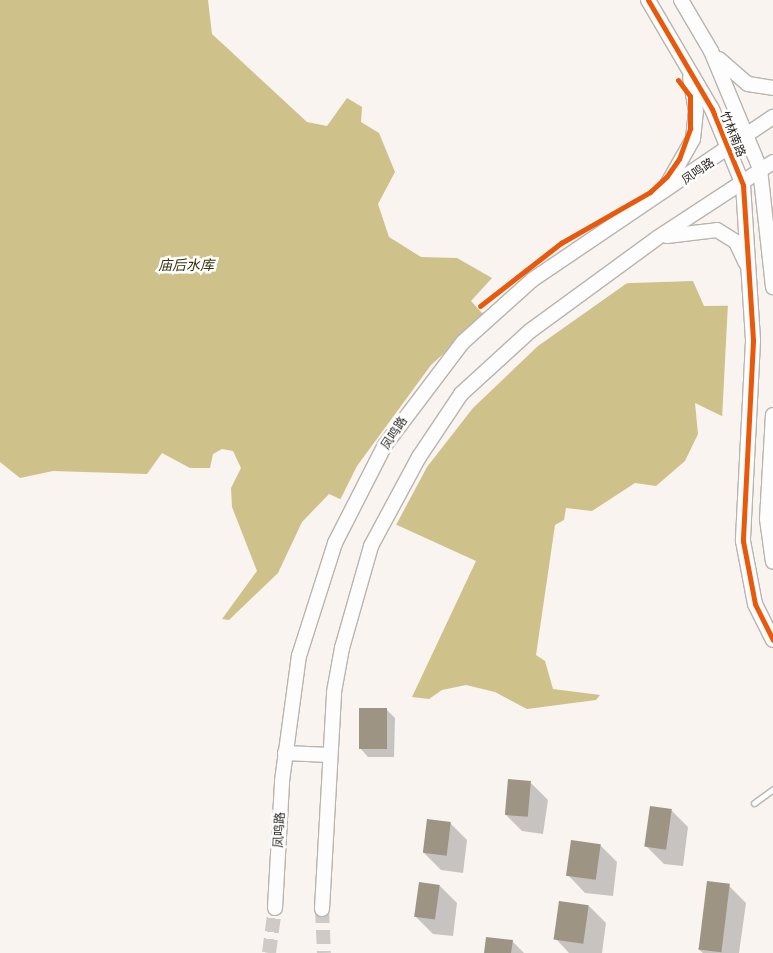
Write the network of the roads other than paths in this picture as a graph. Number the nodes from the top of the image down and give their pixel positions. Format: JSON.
{"nodes":[{"id":1,"x":648,"y":0,"type":"edge"},
{"id":2,"x":681,"y":0,"type":"edge"},
{"id":3,"x":711,"y":51,"type":"junction"},
{"id":4,"x":684,"y":58,"type":"junction"},
{"id":5,"x":773,"y":88,"type":"edge"},
{"id":6,"x":773,"y":117,"type":"edge"},
{"id":7,"x":748,"y":136,"type":"junction"},
{"id":8,"x":729,"y":150,"type":"junction"},
{"id":9,"x":773,"y":162,"type":"edge"},
{"id":10,"x":760,"y":169,"type":"junction"},
{"id":11,"x":743,"y":185,"type":"junction"},
{"id":12,"x":659,"y":198,"type":"junction"},
{"id":13,"x":773,"y":230,"type":"edge"},
{"id":14,"x":657,"y":238,"type":"junction"},
{"id":15,"x":769,"y":254,"type":"junction"},
{"id":16,"x":750,"y":274,"type":"junction"},
{"id":17,"x":773,"y":286,"type":"edge"},
{"id":18,"x":773,"y":415,"type":"edge"},
{"id":19,"x":773,"y":562,"type":"edge"},
{"id":20,"x":773,"y":640,"type":"edge"},
{"id":21,"x":285,"y":753,"type":"junction"},
{"id":22,"x":330,"y":755,"type":"junction"},
{"id":23,"x":773,"y":789,"type":"edge"},
{"id":24,"x":754,"y":803,"type":"dead end"},
{"id":25,"x":275,"y":908,"type":"tunnel mouth"},
{"id":26,"x":322,"y":909,"type":"tunnel mouth"}],
"edges":[{"from":1,"to":4,"type":"main road","name":"竹林南路"},
{"from":2,"to":3,"type":"main road","name":"竹林南路"},
{"from":3,"to":5,"type":"main road"},
{"from":3,"to":7,"type":"main road","name":"竹林南路"},
{"from":4,"to":8,"type":"main road","name":"竹林南路"},
{"from":4,"to":12,"type":"main road"},
{"from":6,"to":7,"type":"main road","name":"凤鸣路"},
{"from":7,"to":8,"type":"main road","name":"凤鸣路"},
{"from":7,"to":10,"type":"main road","name":"竹林南路"},
{"from":8,"to":11,"type":"main road","name":"竹林南路"},
{"from":8,"to":12,"type":"main road","name":"凤鸣路"},
{"from":9,"to":10,"type":"main road"},
{"from":10,"to":11,"type":"main road"},
{"from":10,"to":15,"type":"main road","name":"竹林南路"},
{"from":11,"to":14,"type":"main road"},
{"from":11,"to":16,"type":"main road","name":"竹林南路"},
{"from":12,"to":21,"type":"main road","name":"凤鸣路"},
{"from":13,"to":15,"type":"main road"},
{"from":14,"to":16,"type":"main road"},
{"from":14,"to":22,"type":"main road"},
{"from":15,"to":17,"type":"main road","name":"竹林南路"},
{"from":16,"to":20,"type":"main road","name":"竹林南路"},
{"from":18,"to":19,"type":"main road"},
{"from":21,"to":22,"type":"main road"},
{"from":21,"to":25,"type":"main road","name":"凤鸣路"},
{"from":22,"to":26,"type":"main road"},
{"from":23,"to":24,"type":"lane"}]}
